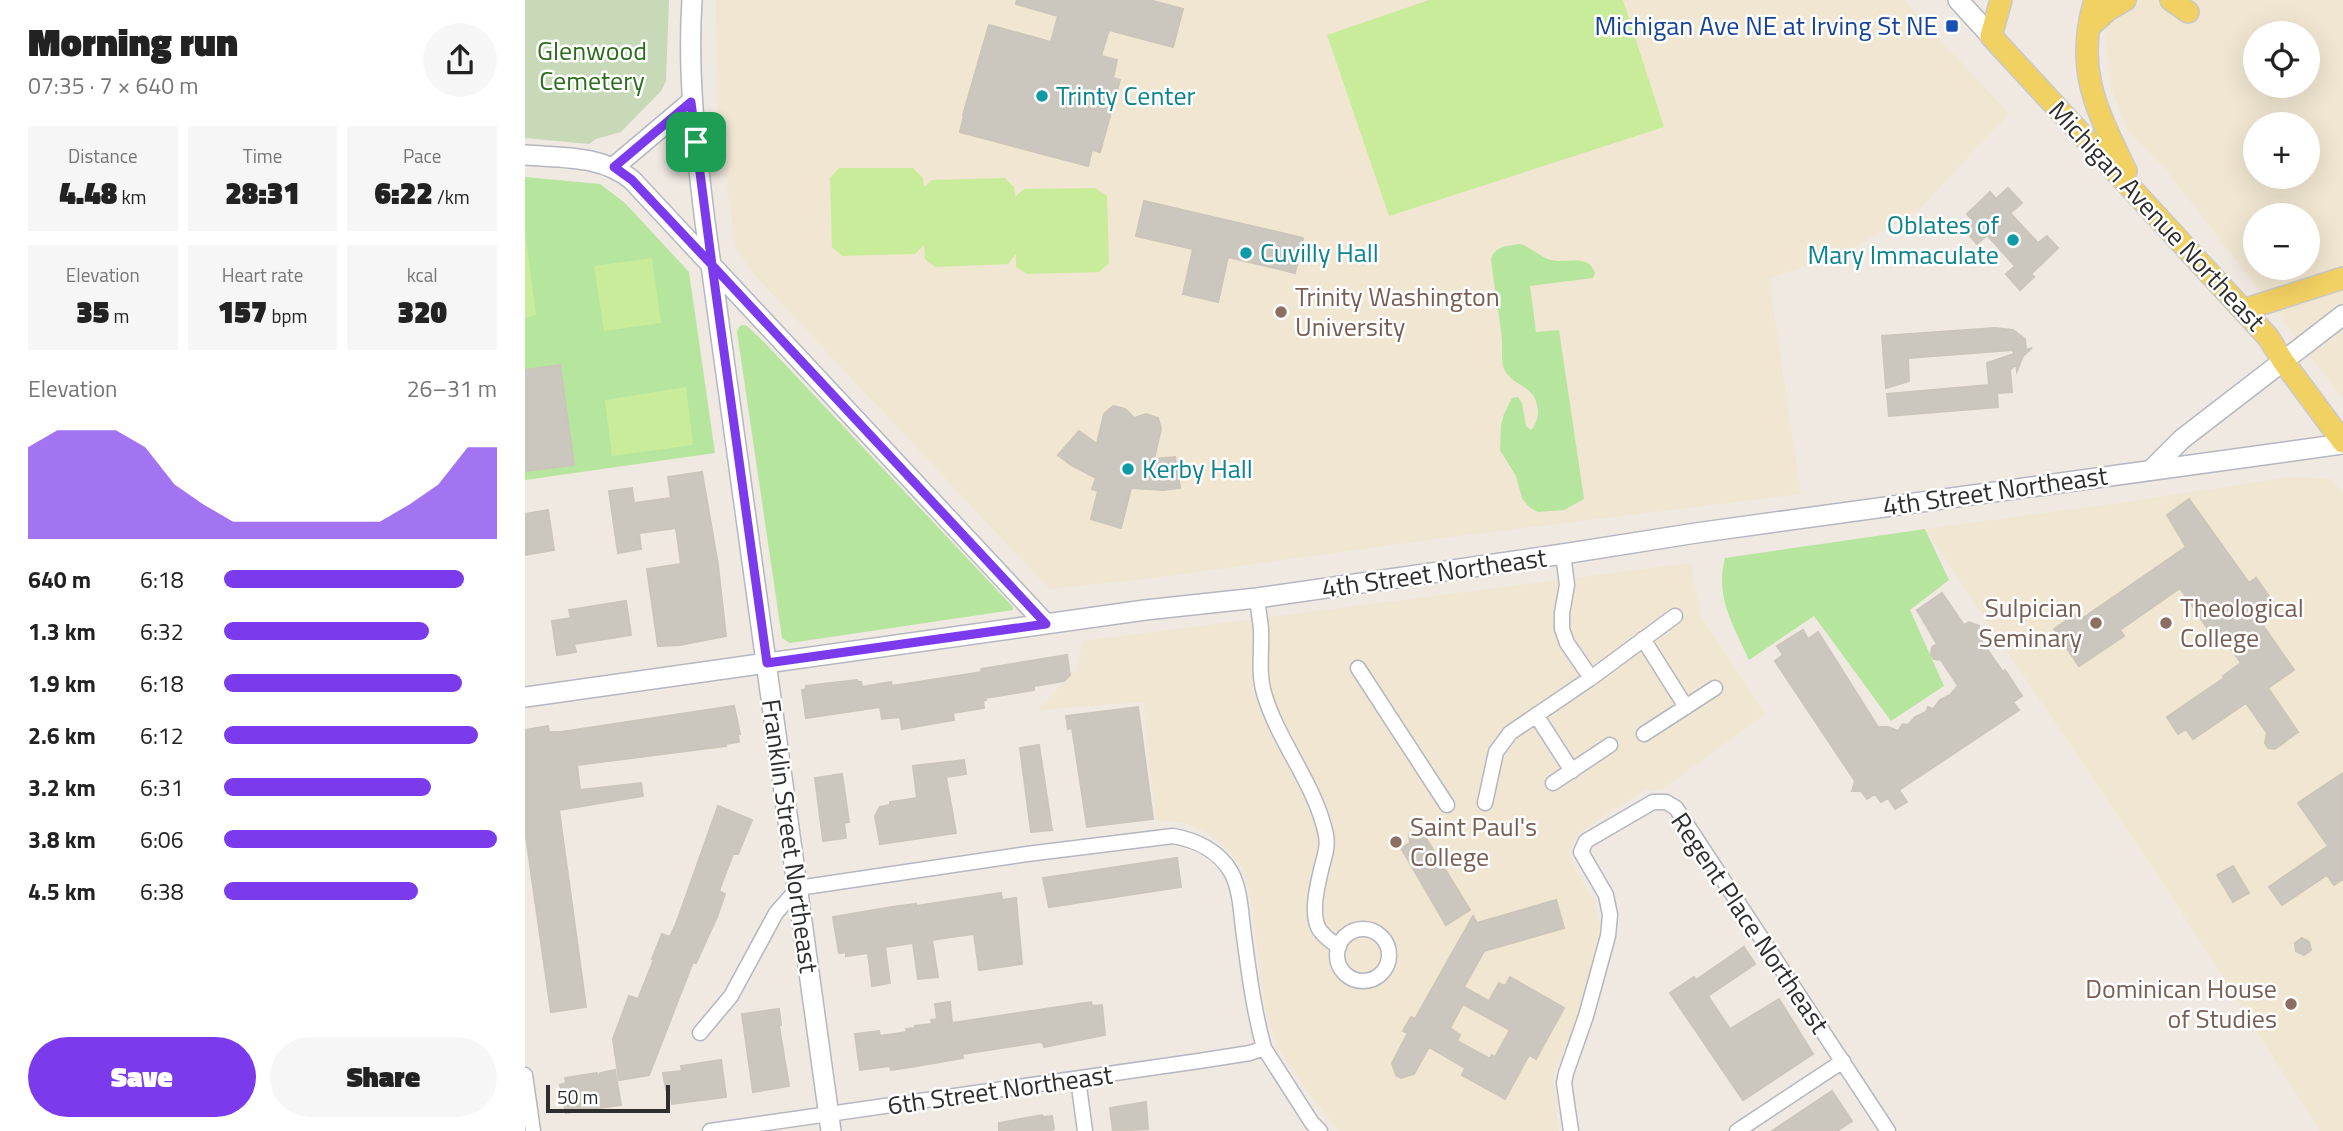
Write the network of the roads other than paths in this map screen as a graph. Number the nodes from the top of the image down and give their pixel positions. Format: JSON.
{"nodes":[{"id":1,"x":692,"y":0,"type":"edge"},
{"id":2,"x":1958,"y":0,"type":"edge"},
{"id":3,"x":2001,"y":0,"type":"edge"},
{"id":4,"x":2095,"y":0,"type":"edge"},
{"id":5,"x":2125,"y":0,"type":"edge"},
{"id":6,"x":2090,"y":26,"type":"junction"},
{"id":7,"x":1991,"y":36,"type":"junction"},
{"id":8,"x":691,"y":102,"type":"junction"},
{"id":9,"x":525,"y":155,"type":"edge"},
{"id":10,"x":614,"y":167,"type":"junction"},
{"id":11,"x":2136,"y":192,"type":"junction"},
{"id":12,"x":712,"y":265,"type":"junction"},
{"id":13,"x":2343,"y":278,"type":"edge"},
{"id":14,"x":2243,"y":310,"type":"junction"},
{"id":15,"x":2343,"y":315,"type":"edge"},
{"id":16,"x":2283,"y":360,"type":"junction"},
{"id":17,"x":2343,"y":443,"type":"edge"},
{"id":18,"x":2153,"y":468,"type":"junction"},
{"id":19,"x":1563,"y":554,"type":"junction"},
{"id":20,"x":1257,"y":598,"type":"junction"},
{"id":21,"x":1675,"y":616,"type":"dead end"},
{"id":22,"x":1046,"y":624,"type":"junction"},
{"id":23,"x":1643,"y":639,"type":"junction"},
{"id":24,"x":767,"y":663,"type":"junction"},
{"id":25,"x":1358,"y":668,"type":"dead end"},
{"id":26,"x":1591,"y":678,"type":"junction"},
{"id":27,"x":1715,"y":688,"type":"dead end"},
{"id":28,"x":525,"y":697,"type":"edge"},
{"id":29,"x":1686,"y":707,"type":"junction"},
{"id":30,"x":1536,"y":715,"type":"junction"},
{"id":31,"x":1644,"y":734,"type":"dead end"},
{"id":32,"x":1610,"y":745,"type":"dead end"},
{"id":33,"x":1572,"y":771,"type":"junction"},
{"id":34,"x":1553,"y":783,"type":"dead end"},
{"id":35,"x":1485,"y":803,"type":"dead end"},
{"id":36,"x":1447,"y":805,"type":"dead end"},
{"id":37,"x":798,"y":888,"type":"junction"},
{"id":38,"x":1339,"y":947,"type":"dead end"},
{"id":39,"x":699,"y":1033,"type":"dead end"},
{"id":40,"x":1264,"y":1048,"type":"junction"},
{"id":41,"x":1843,"y":1061,"type":"junction"},
{"id":42,"x":525,"y":1074,"type":"edge"},
{"id":43,"x":1078,"y":1079,"type":"junction"},
{"id":44,"x":829,"y":1123,"type":"edge"},
{"id":45,"x":533,"y":1131,"type":"edge"},
{"id":46,"x":710,"y":1131,"type":"edge"},
{"id":47,"x":1085,"y":1131,"type":"edge"},
{"id":48,"x":1320,"y":1131,"type":"edge"},
{"id":49,"x":1571,"y":1131,"type":"edge"},
{"id":50,"x":1737,"y":1131,"type":"edge"},
{"id":51,"x":1888,"y":1131,"type":"edge"}],
"edges":[{"from":1,"to":8,"type":"street","name":"Franklin Street Northeast"},
{"from":2,"to":7,"type":"street","name":"Michigan Avenue Northeast"},
{"from":3,"to":7,"type":"main road"},
{"from":4,"to":6,"type":"main road"},
{"from":5,"to":6,"type":"main road"},
{"from":6,"to":11,"type":"main road"},
{"from":7,"to":11,"type":"main road","name":"Michigan Avenue Northeast"},
{"from":8,"to":10,"type":"street"},
{"from":8,"to":12,"type":"street","name":"Franklin Street Northeast"},
{"from":9,"to":10,"type":"street"},
{"from":10,"to":12,"type":"street"},
{"from":11,"to":14,"type":"main road","name":"Michigan Avenue Northeast"},
{"from":12,"to":22,"type":"street"},
{"from":12,"to":24,"type":"street","name":"Franklin Street Northeast"},
{"from":13,"to":14,"type":"main road"},
{"from":14,"to":16,"type":"main road","name":"Michigan Avenue Northeast"},
{"from":15,"to":16,"type":"street"},
{"from":16,"to":17,"type":"main road","name":"Michigan Avenue Northeast"},
{"from":16,"to":18,"type":"street"},
{"from":17,"to":18,"type":"street","name":"4th Street Northeast"},
{"from":18,"to":19,"type":"street","name":"4th Street Northeast"},
{"from":19,"to":20,"type":"street","name":"4th Street Northeast"},
{"from":19,"to":26,"type":"street"},
{"from":20,"to":22,"type":"street","name":"4th Street Northeast"},
{"from":20,"to":38,"type":"street"},
{"from":21,"to":23,"type":"street"},
{"from":22,"to":24,"type":"street","name":"4th Street Northeast"},
{"from":23,"to":26,"type":"street"},
{"from":23,"to":29,"type":"street"},
{"from":24,"to":28,"type":"street","name":"4th Street Northeast"},
{"from":24,"to":37,"type":"street","name":"Franklin Street Northeast"},
{"from":25,"to":36,"type":"street"},
{"from":26,"to":30,"type":"street"},
{"from":27,"to":29,"type":"street"},
{"from":29,"to":31,"type":"street"},
{"from":30,"to":33,"type":"street"},
{"from":30,"to":35,"type":"street"},
{"from":32,"to":33,"type":"street"},
{"from":33,"to":34,"type":"street"},
{"from":37,"to":39,"type":"street"},
{"from":37,"to":40,"type":"street"},
{"from":37,"to":44,"type":"street","name":"Franklin Street Northeast"},
{"from":40,"to":43,"type":"street","name":"6th Street Northeast"},
{"from":40,"to":48,"type":"street"},
{"from":41,"to":49,"type":"street","name":"Regent Place Northeast"},
{"from":41,"to":50,"type":"street"},
{"from":41,"to":51,"type":"street","name":"Regent Place Northeast"},
{"from":42,"to":45,"type":"street"},
{"from":43,"to":44,"type":"street","name":"6th Street Northeast"},
{"from":43,"to":47,"type":"street"},
{"from":44,"to":46,"type":"street","name":"6th Street Northeast"}]}
